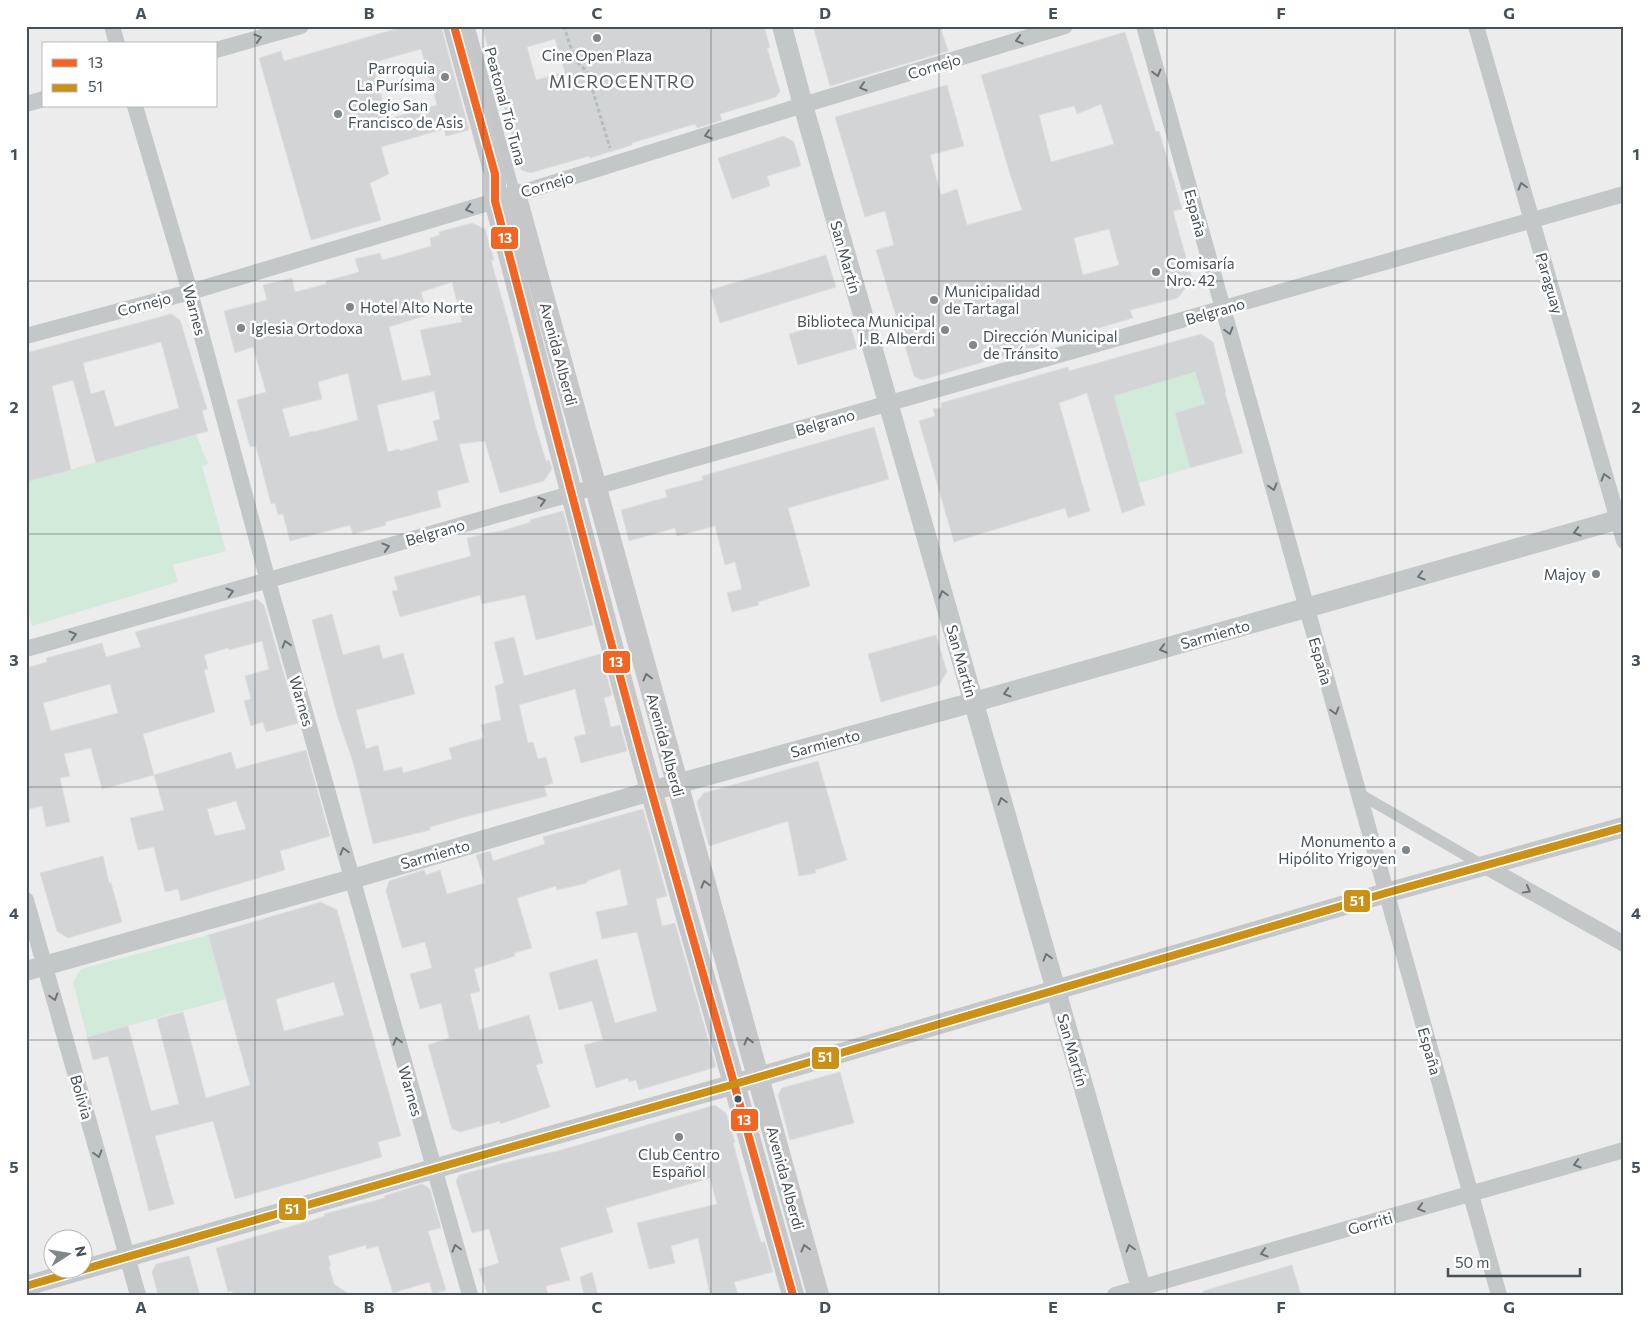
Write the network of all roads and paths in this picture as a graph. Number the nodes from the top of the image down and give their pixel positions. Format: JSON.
{"nodes":[{"id":1,"x":112,"y":26,"type":"edge"},
{"id":2,"x":300,"y":26,"type":"edge"},
{"id":3,"x":454,"y":26,"type":"edge"},
{"id":4,"x":469,"y":26,"type":"edge"},
{"id":5,"x":564,"y":26,"type":"edge"},
{"id":6,"x":782,"y":26,"type":"edge"},
{"id":7,"x":1065,"y":26,"type":"edge"},
{"id":8,"x":1144,"y":26,"type":"edge"},
{"id":9,"x":1476,"y":26,"type":"edge"},
{"id":10,"x":116,"y":42,"type":"edge"},
{"id":11,"x":218,"y":49,"type":"edge"},
{"id":12,"x":42,"y":100,"type":"edge"},
{"id":13,"x":26,"y":104,"type":"edge"},
{"id":14,"x":803,"y":105,"type":"junction"},
{"id":15,"x":136,"y":108,"type":"edge"},
{"id":16,"x":615,"y":163,"type":"junction"},
{"id":17,"x":1624,"y":194,"type":"edge"},
{"id":18,"x":505,"y":198,"type":"junction"},
{"id":19,"x":1532,"y":220,"type":"junction"},
{"id":20,"x":190,"y":292,"type":"junction"},
{"id":21,"x":1222,"y":309,"type":"junction"},
{"id":22,"x":26,"y":336,"type":"edge"},
{"id":23,"x":889,"y":404,"type":"junction"},
{"id":24,"x":595,"y":486,"type":"junction"},
{"id":25,"x":572,"y":493,"type":"junction"},
{"id":26,"x":1621,"y":519,"type":"edge"},
{"id":27,"x":1624,"y":541,"type":"edge"},
{"id":28,"x":268,"y":581,"type":"junction"},
{"id":29,"x":1306,"y":608,"type":"junction"},
{"id":30,"x":26,"y":649,"type":"edge"},
{"id":31,"x":974,"y":702,"type":"junction"},
{"id":32,"x":677,"y":784,"type":"junction"},
{"id":33,"x":651,"y":791,"type":"junction"},
{"id":34,"x":1358,"y":793,"type":"junction"},
{"id":35,"x":1624,"y":827,"type":"edge"},
{"id":36,"x":1485,"y":866,"type":"junction"},
{"id":37,"x":352,"y":879,"type":"junction"},
{"id":38,"x":1386,"y":893,"type":"junction"},
{"id":39,"x":26,"y":900,"type":"edge"},
{"id":40,"x":1624,"y":944,"type":"edge"},
{"id":41,"x":36,"y":969,"type":"edge"},
{"id":42,"x":1056,"y":989,"type":"junction"},
{"id":43,"x":758,"y":1077,"type":"junction"},
{"id":44,"x":735,"y":1084,"type":"junction"},
{"id":45,"x":1624,"y":1150,"type":"edge"},
{"id":46,"x":433,"y":1169,"type":"junction"},
{"id":47,"x":1471,"y":1194,"type":"junction"},
{"id":48,"x":128,"y":1257,"type":"junction"},
{"id":49,"x":26,"y":1286,"type":"edge"},
{"id":50,"x":1142,"y":1291,"type":"edge"},
{"id":51,"x":138,"y":1295,"type":"edge"},
{"id":52,"x":470,"y":1295,"type":"edge"},
{"id":53,"x":793,"y":1295,"type":"edge"},
{"id":54,"x":818,"y":1295,"type":"edge"},
{"id":55,"x":1115,"y":1295,"type":"edge"},
{"id":56,"x":1499,"y":1295,"type":"edge"}],
"edges":[{"from":1,"to":10,"type":"street"},
{"from":11,"to":2,"type":"street","one_way":true},
{"from":3,"to":18,"type":"main road","name":"Avenida Alberdi"},
{"from":4,"to":18,"type":"street","name":"Peatonal Tío Tuna"},
{"from":5,"to":16,"type":"path"},
{"from":6,"to":14,"type":"street","name":"San Martín"},
{"from":7,"to":14,"type":"street","name":"Cornejo","one_way":true},
{"from":8,"to":21,"type":"street","name":"España","one_way":true},
{"from":19,"to":9,"type":"street","name":"Paraguay","one_way":true},
{"from":12,"to":13,"type":"street"},
{"from":14,"to":16,"type":"street","name":"Cornejo","one_way":true},
{"from":14,"to":23,"type":"street","name":"San Martín"},
{"from":15,"to":20,"type":"street","name":"Warnes"},
{"from":16,"to":18,"type":"street","name":"Cornejo"},
{"from":17,"to":19,"type":"street","name":"Belgrano"},
{"from":18,"to":20,"type":"street","name":"Cornejo","one_way":true},
{"from":18,"to":24,"type":"main road","name":"Avenida Alberdi"},
{"from":18,"to":25,"type":"main road","name":"Avenida Alberdi"},
{"from":19,"to":21,"type":"street","name":"Belgrano"},
{"from":26,"to":19,"type":"street","name":"Paraguay","one_way":true},
{"from":20,"to":22,"type":"street","name":"Cornejo"},
{"from":20,"to":28,"type":"street","name":"Warnes"},
{"from":21,"to":23,"type":"street","name":"Belgrano"},
{"from":21,"to":29,"type":"street","name":"España","one_way":true},
{"from":23,"to":24,"type":"street","name":"Belgrano"},
{"from":31,"to":23,"type":"street","name":"San Martín","one_way":true},
{"from":24,"to":25,"type":"street","name":"Belgrano"},
{"from":32,"to":24,"type":"main road","name":"Avenida Alberdi","one_way":true},
{"from":28,"to":25,"type":"street","name":"Belgrano","one_way":true},
{"from":25,"to":33,"type":"main road","name":"Avenida Alberdi"},
{"from":26,"to":27,"type":"street","name":"Paraguay"},
{"from":26,"to":29,"type":"street","name":"Sarmiento","one_way":true},
{"from":30,"to":28,"type":"street","name":"Belgrano","one_way":true},
{"from":37,"to":28,"type":"street","name":"Warnes","one_way":true},
{"from":29,"to":31,"type":"street","name":"Sarmiento","one_way":true},
{"from":29,"to":34,"type":"street","name":"España","one_way":true},
{"from":31,"to":32,"type":"street","name":"Sarmiento"},
{"from":42,"to":31,"type":"street","name":"San Martín","one_way":true},
{"from":32,"to":33,"type":"street","name":"Sarmiento"},
{"from":43,"to":32,"type":"main road","name":"Avenida Alberdi","one_way":true},
{"from":33,"to":37,"type":"street","name":"Sarmiento"},
{"from":33,"to":44,"type":"main road","name":"Avenida Alberdi"},
{"from":34,"to":36,"type":"street"},
{"from":34,"to":38,"type":"street","name":"España"},
{"from":35,"to":36,"type":"street"},
{"from":36,"to":38,"type":"street"},
{"from":36,"to":40,"type":"street","one_way":true},
{"from":37,"to":41,"type":"street","name":"Sarmiento"},
{"from":46,"to":37,"type":"street","name":"Warnes","one_way":true},
{"from":38,"to":42,"type":"street"},
{"from":38,"to":47,"type":"street","name":"España"},
{"from":39,"to":41,"type":"street","name":"Bolivia"},
{"from":41,"to":48,"type":"street","name":"Bolivia","one_way":true},
{"from":42,"to":43,"type":"street"},
{"from":50,"to":42,"type":"street","name":"San Martín","one_way":true},
{"from":43,"to":44,"type":"street"},
{"from":54,"to":43,"type":"main road","name":"Avenida Alberdi","one_way":true},
{"from":44,"to":46,"type":"street"},
{"from":44,"to":53,"type":"main road","name":"Avenida Alberdi"},
{"from":45,"to":47,"type":"street","name":"Gorriti","one_way":true},
{"from":46,"to":48,"type":"street"},
{"from":52,"to":46,"type":"street","name":"Warnes","one_way":true},
{"from":47,"to":50,"type":"street","name":"Gorriti","one_way":true},
{"from":47,"to":56,"type":"street","name":"España"},
{"from":48,"to":49,"type":"street"},
{"from":48,"to":51,"type":"street","name":"Bolivia"},
{"from":50,"to":55,"type":"street","name":"Gorriti"}]}
